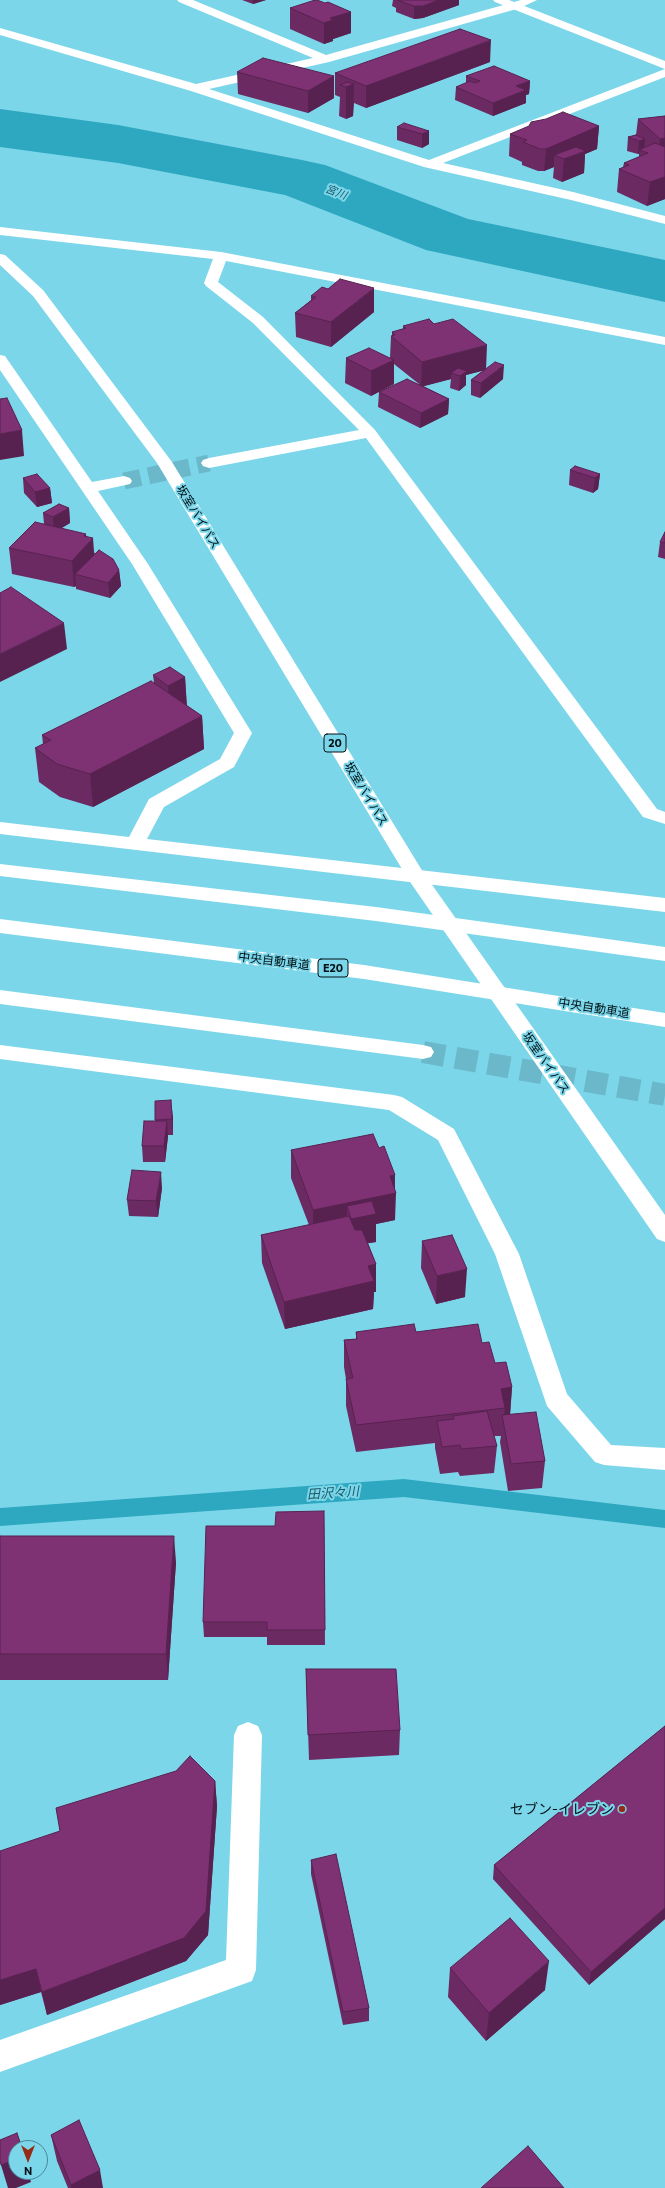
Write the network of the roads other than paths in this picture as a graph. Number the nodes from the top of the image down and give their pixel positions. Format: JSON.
{"nodes":[{"id":1,"x":183,"y":0,"type":"edge"},
{"id":2,"x":499,"y":0,"type":"edge"},
{"id":3,"x":531,"y":0,"type":"edge"},
{"id":4,"x":516,"y":6,"type":"junction"},
{"id":5,"x":0,"y":31,"type":"edge"},
{"id":6,"x":325,"y":59,"type":"junction"},
{"id":7,"x":665,"y":65,"type":"edge"},
{"id":8,"x":665,"y":74,"type":"edge"},
{"id":9,"x":195,"y":88,"type":"junction"},
{"id":10,"x":429,"y":164,"type":"junction"},
{"id":11,"x":665,"y":220,"type":"edge"},
{"id":12,"x":0,"y":231,"type":"edge"},
{"id":13,"x":221,"y":256,"type":"junction"},
{"id":14,"x":0,"y":258,"type":"edge"},
{"id":15,"x":665,"y":341,"type":"edge"},
{"id":16,"x":0,"y":359,"type":"edge"},
{"id":17,"x":370,"y":433,"type":"junction"},
{"id":18,"x":209,"y":463,"type":"tunnel mouth"},
{"id":19,"x":124,"y":481,"type":"tunnel mouth"},
{"id":20,"x":88,"y":488,"type":"junction"},
{"id":21,"x":665,"y":818,"type":"edge"},
{"id":22,"x":0,"y":828,"type":"edge"},
{"id":23,"x":135,"y":843,"type":"junction"},
{"id":24,"x":0,"y":870,"type":"edge"},
{"id":25,"x":415,"y":875,"type":"junction"},
{"id":26,"x":665,"y":905,"type":"edge"},
{"id":27,"x":0,"y":926,"type":"edge"},
{"id":28,"x":665,"y":954,"type":"edge"},
{"id":29,"x":0,"y":997,"type":"edge"},
{"id":30,"x":665,"y":1020,"type":"edge"},
{"id":31,"x":0,"y":1052,"type":"edge"},
{"id":32,"x":423,"y":1052,"type":"tunnel mouth"},
{"id":33,"x":665,"y":1233,"type":"edge"},
{"id":34,"x":665,"y":1460,"type":"edge"},
{"id":35,"x":248,"y":1735,"type":"dead end"},
{"id":36,"x":0,"y":2056,"type":"edge"}],
"edges":[{"from":1,"to":6,"type":"main road"},
{"from":2,"to":4,"type":"main road"},
{"from":3,"to":4,"type":"main road"},
{"from":4,"to":6,"type":"main road"},
{"from":4,"to":7,"type":"main road"},
{"from":5,"to":9,"type":"main road"},
{"from":6,"to":9,"type":"main road"},
{"from":8,"to":10,"type":"main road"},
{"from":9,"to":10,"type":"main road"},
{"from":10,"to":11,"type":"main road"},
{"from":12,"to":13,"type":"main road"},
{"from":13,"to":15,"type":"main road"},
{"from":13,"to":17,"type":"main road"},
{"from":14,"to":25,"type":"main road","name":"坂室バイパス","number":"20"},
{"from":16,"to":20,"type":"main road"},
{"from":17,"to":18,"type":"main road"},
{"from":17,"to":21,"type":"main road"},
{"from":19,"to":20,"type":"main road"},
{"from":20,"to":23,"type":"main road"},
{"from":22,"to":23,"type":"main road"},
{"from":23,"to":25,"type":"main road"},
{"from":24,"to":28,"type":"main road"},
{"from":25,"to":26,"type":"main road"},
{"from":25,"to":33,"type":"main road","name":"坂室バイパス","number":"20"},
{"from":27,"to":30,"type":"main road","name":"中央自動車道","number":"E20"},
{"from":29,"to":32,"type":"main road"},
{"from":31,"to":34,"type":"main road"},
{"from":35,"to":36,"type":"main road"}]}
